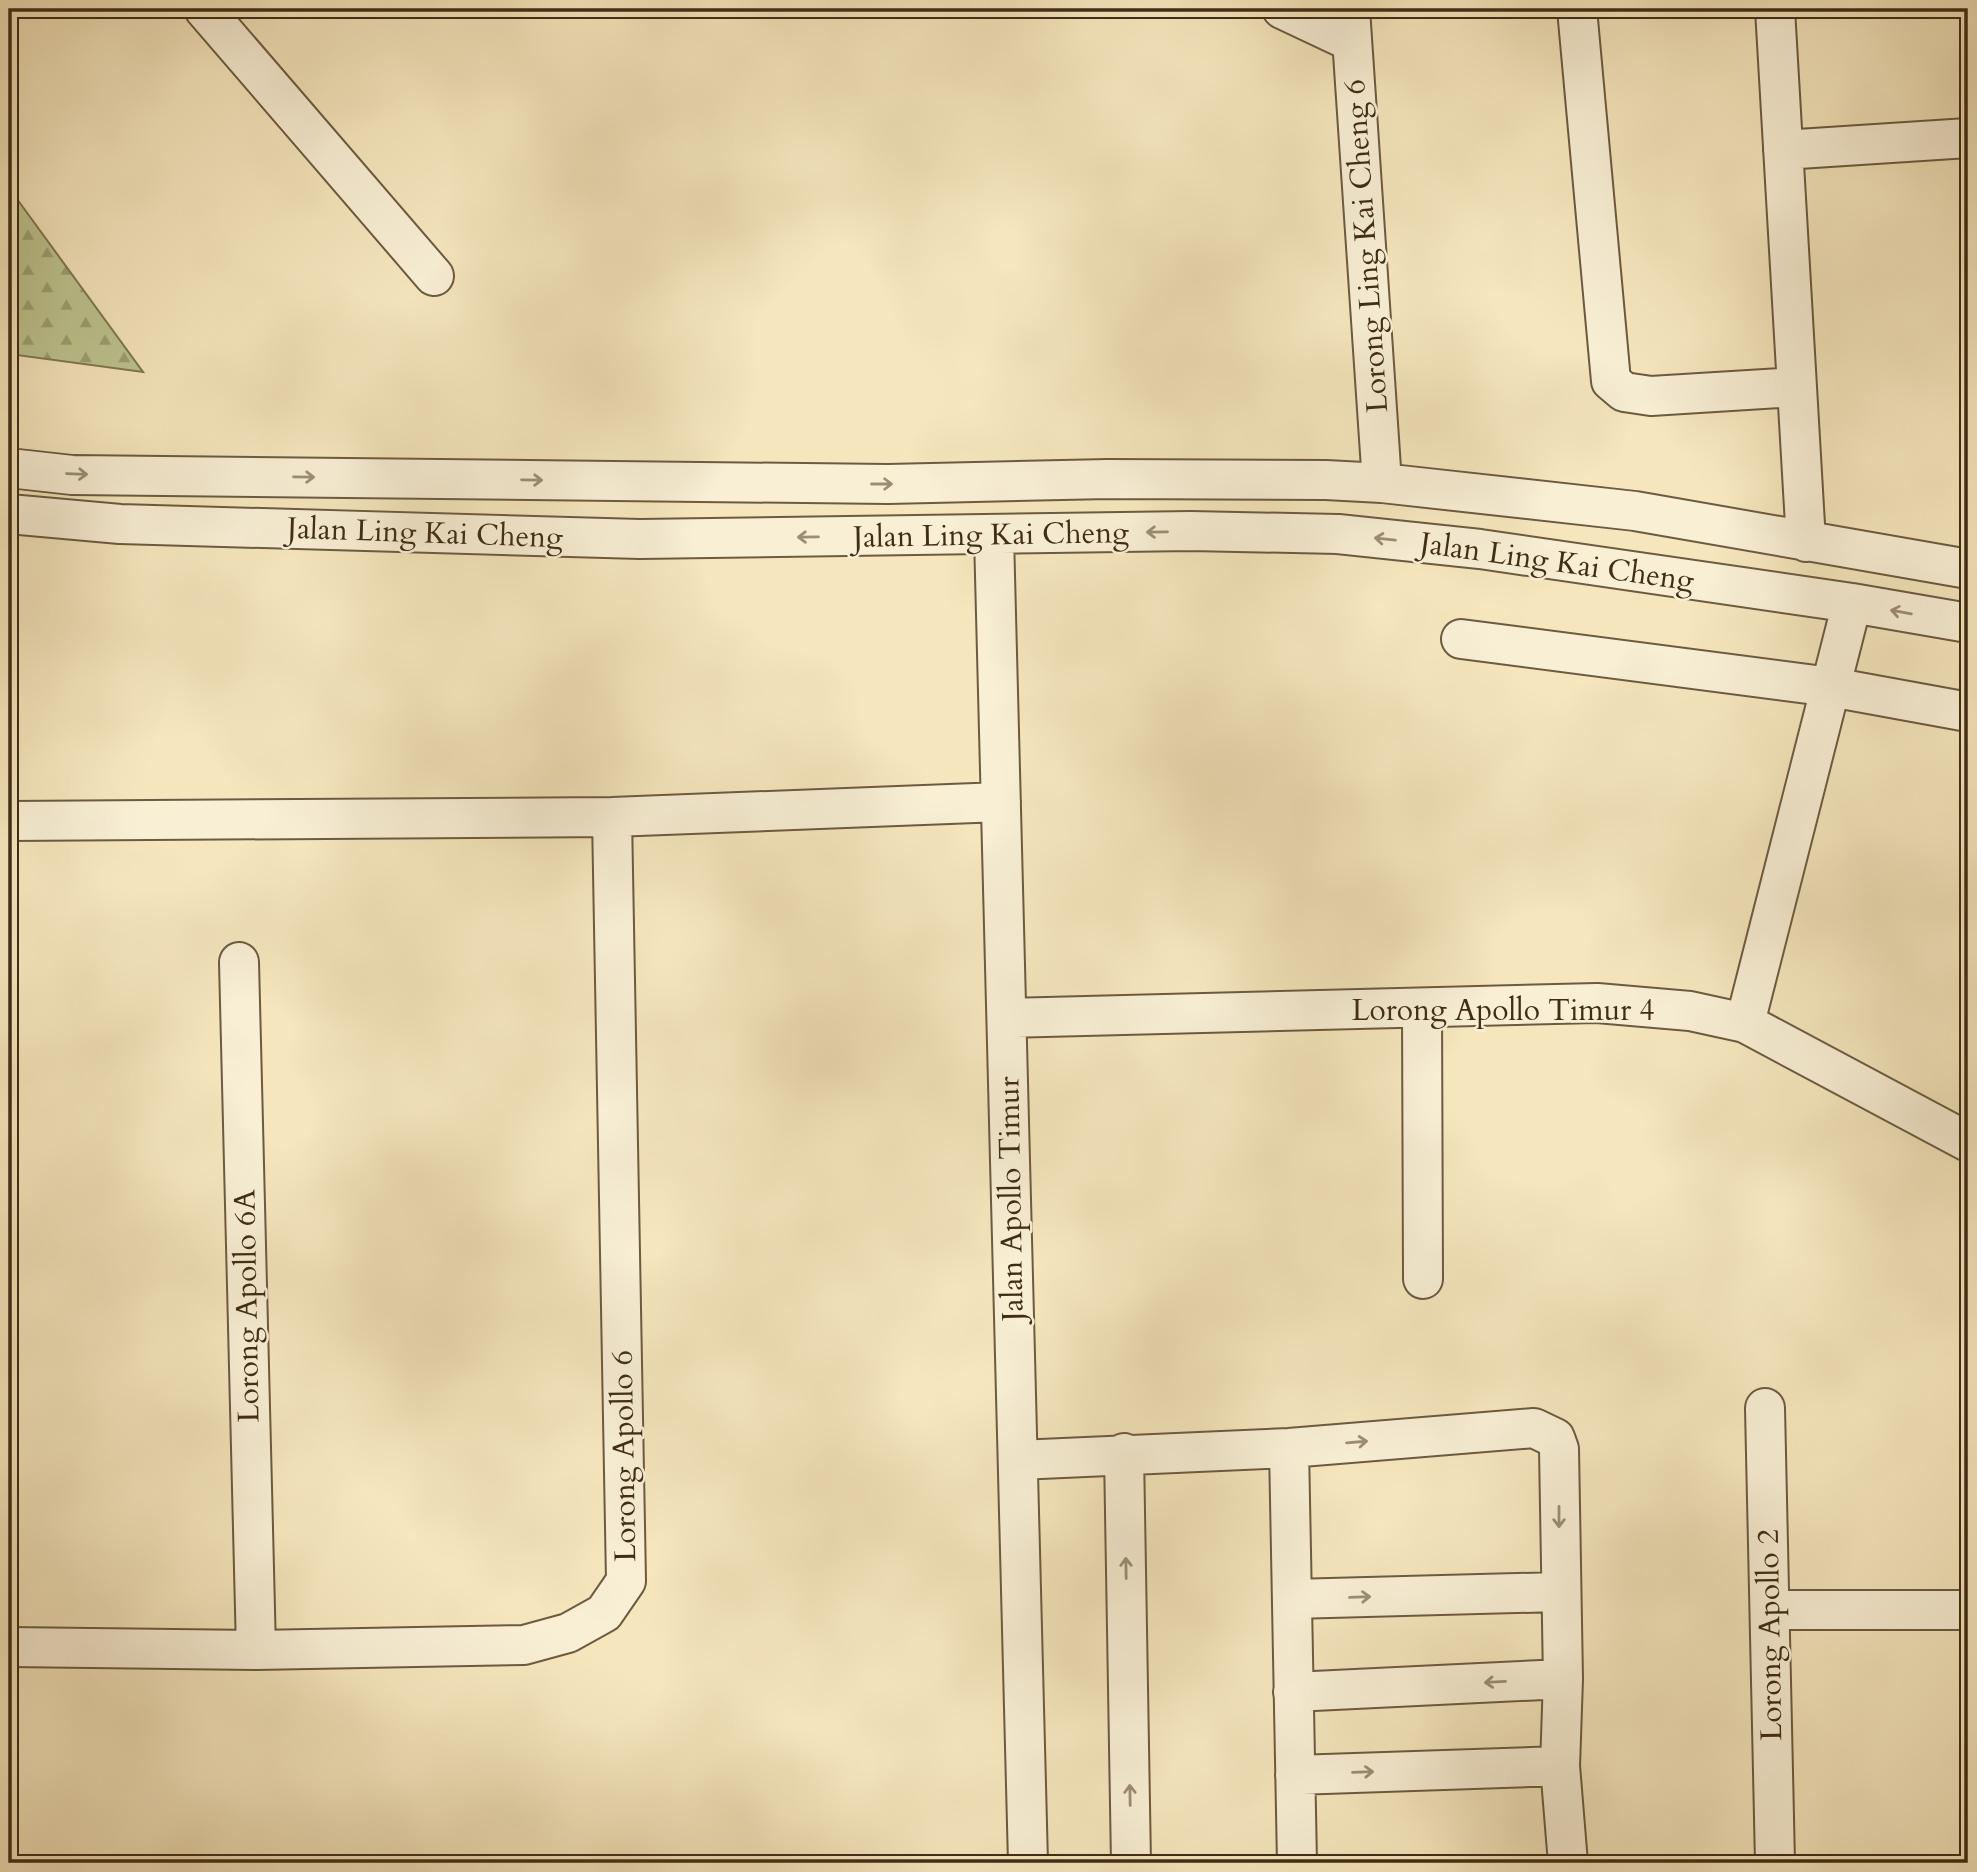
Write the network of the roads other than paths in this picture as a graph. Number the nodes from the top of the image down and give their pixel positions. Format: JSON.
{"nodes":[{"id":1,"x":205,"y":9,"type":"edge"},
{"id":2,"x":1282,"y":9,"type":"edge"},
{"id":3,"x":1577,"y":9,"type":"edge"},
{"id":4,"x":1775,"y":9,"type":"edge"},
{"id":5,"x":1351,"y":25,"type":"edge"},
{"id":6,"x":1968,"y":138,"type":"edge"},
{"id":7,"x":1783,"y":150,"type":"junction"},
{"id":8,"x":434,"y":276,"type":"dead end"},
{"id":9,"x":1797,"y":387,"type":"junction"},
{"id":10,"x":9,"y":468,"type":"edge"},
{"id":11,"x":1382,"y":483,"type":"junction"},
{"id":12,"x":9,"y":514,"type":"edge"},
{"id":13,"x":994,"y":536,"type":"junction"},
{"id":14,"x":1806,"y":542,"type":"junction"},
{"id":15,"x":1968,"y":569,"type":"edge"},
{"id":16,"x":1852,"y":603,"type":"junction"},
{"id":17,"x":1968,"y":623,"type":"edge"},
{"id":18,"x":1461,"y":639,"type":"dead end"},
{"id":19,"x":1831,"y":687,"type":"junction"},
{"id":20,"x":1968,"y":712,"type":"edge"},
{"id":21,"x":1001,"y":802,"type":"junction"},
{"id":22,"x":612,"y":817,"type":"junction"},
{"id":23,"x":9,"y":821,"type":"edge"},
{"id":24,"x":239,"y":962,"type":"dead end"},
{"id":25,"x":1422,"y":1010,"type":"junction"},
{"id":26,"x":1007,"y":1018,"type":"junction"},
{"id":27,"x":1745,"y":1023,"type":"junction"},
{"id":28,"x":1968,"y":1142,"type":"edge"},
{"id":29,"x":1423,"y":1279,"type":"dead end"},
{"id":30,"x":1765,"y":1408,"type":"dead end"},
{"id":31,"x":1289,"y":1448,"type":"junction"},
{"id":32,"x":1124,"y":1453,"type":"junction"},
{"id":33,"x":1018,"y":1460,"type":"junction"},
{"id":34,"x":1559,"y":1591,"type":"junction"},
{"id":35,"x":1292,"y":1599,"type":"junction"},
{"id":36,"x":1770,"y":1609,"type":"junction"},
{"id":37,"x":1968,"y":1610,"type":"edge"},
{"id":38,"x":9,"y":1647,"type":"edge"},
{"id":39,"x":256,"y":1650,"type":"junction"},
{"id":40,"x":1563,"y":1679,"type":"junction"},
{"id":41,"x":1293,"y":1692,"type":"junction"},
{"id":42,"x":1560,"y":1766,"type":"junction"},
{"id":43,"x":1295,"y":1774,"type":"junction"},
{"id":44,"x":1028,"y":1863,"type":"edge"},
{"id":45,"x":1131,"y":1863,"type":"edge"},
{"id":46,"x":1297,"y":1863,"type":"edge"},
{"id":47,"x":1568,"y":1863,"type":"edge"},
{"id":48,"x":1775,"y":1863,"type":"edge"}],
"edges":[{"from":1,"to":8,"type":"street"},
{"from":2,"to":5,"type":"street"},
{"from":3,"to":9,"type":"street"},
{"from":4,"to":7,"type":"street"},
{"from":5,"to":11,"type":"street","name":"Lorong Ling Kai Cheng 6"},
{"from":6,"to":7,"type":"street"},
{"from":7,"to":9,"type":"street"},
{"from":9,"to":14,"type":"street"},
{"from":10,"to":11,"type":"street","name":"Jalan Ling Kai Cheng","one_way":true},
{"from":11,"to":14,"type":"street","name":"Jalan Ling Kai Cheng"},
{"from":13,"to":12,"type":"street","name":"Jalan Ling Kai Cheng","one_way":true},
{"from":16,"to":13,"type":"street","name":"Jalan Ling Kai Cheng","one_way":true},
{"from":13,"to":21,"type":"street","name":"Jalan Apollo Timur"},
{"from":14,"to":15,"type":"street","name":"Jalan Ling Kai Cheng"},
{"from":17,"to":16,"type":"street","name":"Jalan Ling Kai Cheng","one_way":true},
{"from":16,"to":19,"type":"street"},
{"from":18,"to":19,"type":"street"},
{"from":19,"to":20,"type":"street"},
{"from":19,"to":27,"type":"street"},
{"from":21,"to":22,"type":"street"},
{"from":21,"to":26,"type":"street","name":"Jalan Apollo Timur"},
{"from":22,"to":23,"type":"street"},
{"from":22,"to":39,"type":"street","name":"Lorong Apollo 6"},
{"from":24,"to":39,"type":"street","name":"Lorong Apollo 6A"},
{"from":25,"to":26,"type":"street","name":"Lorong Apollo Timur 4"},
{"from":25,"to":27,"type":"street","name":"Lorong Apollo Timur 4"},
{"from":25,"to":29,"type":"street"},
{"from":26,"to":33,"type":"street","name":"Jalan Apollo Timur"},
{"from":27,"to":28,"type":"street","name":"Lorong Apollo Timur 4"},
{"from":30,"to":36,"type":"street","name":"Lorong Apollo 2"},
{"from":31,"to":32,"type":"street"},
{"from":31,"to":34,"type":"street","one_way":true},
{"from":31,"to":35,"type":"street"},
{"from":32,"to":33,"type":"street"},
{"from":45,"to":32,"type":"street","one_way":true},
{"from":33,"to":44,"type":"street","name":"Jalan Apollo Timur"},
{"from":35,"to":34,"type":"street","one_way":true},
{"from":34,"to":40,"type":"street"},
{"from":35,"to":41,"type":"street"},
{"from":36,"to":37,"type":"street"},
{"from":36,"to":48,"type":"street","name":"Lorong Apollo 2"},
{"from":38,"to":39,"type":"street","name":"Lorong Apollo 6"},
{"from":40,"to":41,"type":"street","one_way":true},
{"from":40,"to":42,"type":"street"},
{"from":41,"to":43,"type":"street"},
{"from":43,"to":42,"type":"street","one_way":true},
{"from":42,"to":47,"type":"street"},
{"from":43,"to":46,"type":"street"}]}
